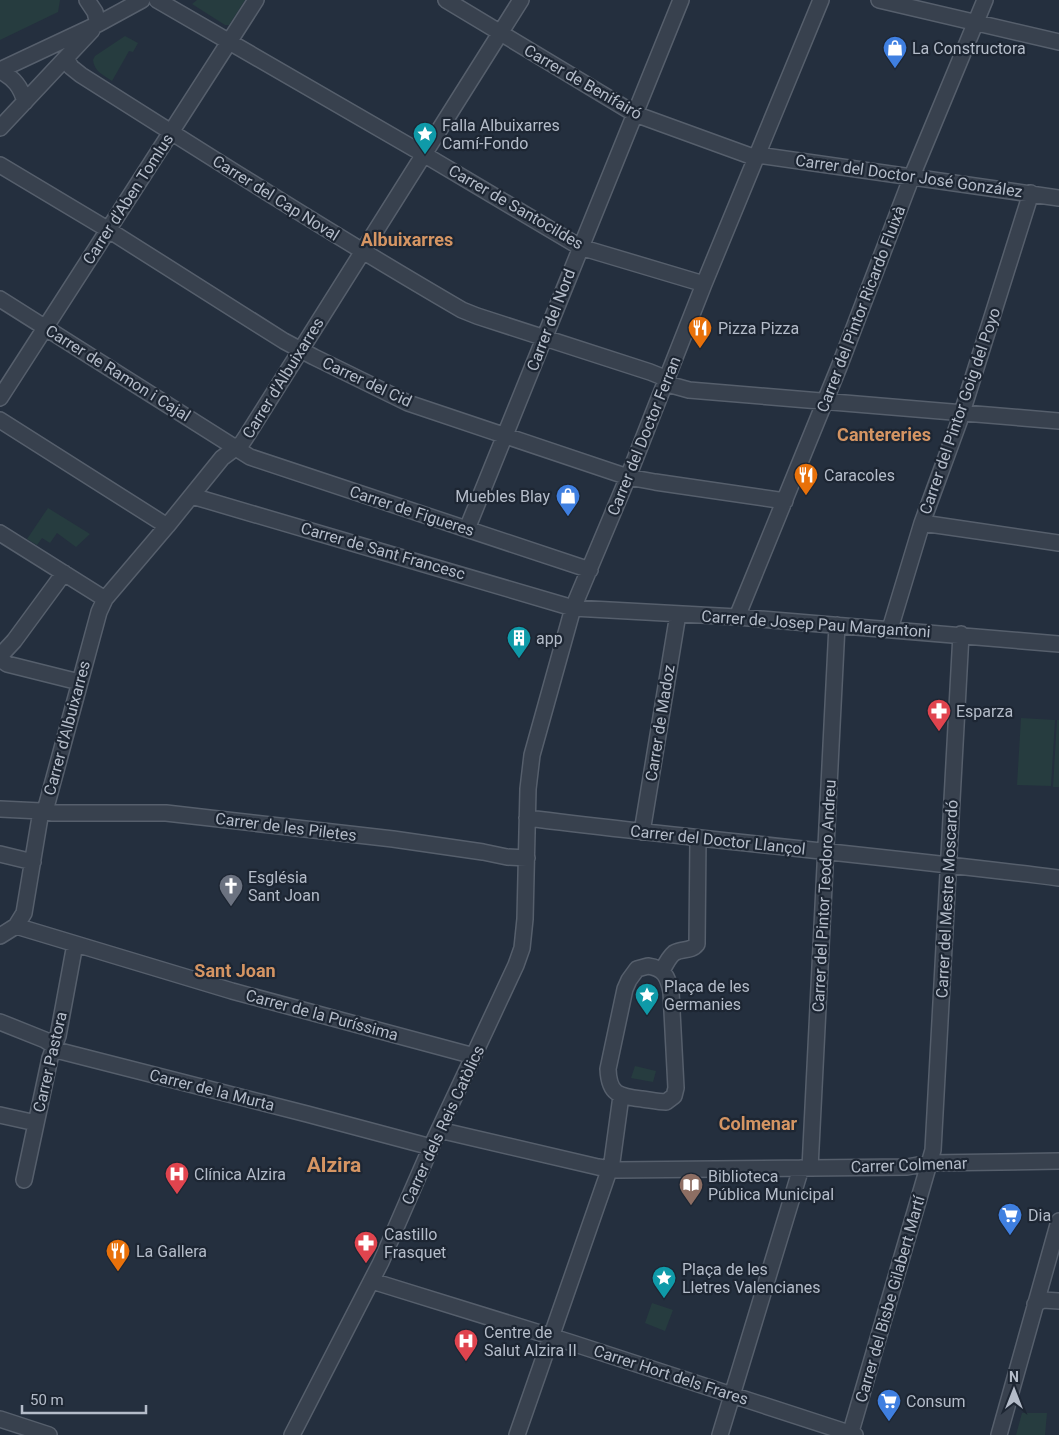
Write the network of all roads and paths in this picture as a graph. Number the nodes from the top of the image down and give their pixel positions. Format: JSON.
{"nodes":[{"id":1,"x":86,"y":0,"type":"edge"},
{"id":2,"x":142,"y":0,"type":"edge"},
{"id":3,"x":157,"y":0,"type":"edge"},
{"id":4,"x":256,"y":0,"type":"edge"},
{"id":5,"x":446,"y":0,"type":"edge"},
{"id":6,"x":522,"y":0,"type":"edge"},
{"id":7,"x":682,"y":0,"type":"edge"},
{"id":8,"x":820,"y":0,"type":"edge"},
{"id":9,"x":879,"y":0,"type":"edge"},
{"id":10,"x":985,"y":0,"type":"edge"},
{"id":11,"x":975,"y":23,"type":"junction"},
{"id":12,"x":98,"y":24,"type":"junction"},
{"id":13,"x":501,"y":34,"type":"junction"},
{"id":14,"x":230,"y":42,"type":"junction"},
{"id":15,"x":1059,"y":42,"type":"edge"},
{"id":16,"x":66,"y":58,"type":"junction"},
{"id":17,"x":0,"y":70,"type":"edge"},
{"id":18,"x":25,"y":102,"type":"junction"},
{"id":19,"x":635,"y":114,"type":"junction"},
{"id":20,"x":0,"y":128,"type":"edge"},
{"id":21,"x":171,"y":132,"type":"junction"},
{"id":22,"x":425,"y":155,"type":"junction"},
{"id":23,"x":757,"y":156,"type":"junction"},
{"id":24,"x":0,"y":165,"type":"edge"},
{"id":25,"x":912,"y":176,"type":"junction"},
{"id":26,"x":1031,"y":193,"type":"junction"},
{"id":27,"x":1059,"y":198,"type":"edge"},
{"id":28,"x":107,"y":229,"type":"junction"},
{"id":29,"x":580,"y":247,"type":"junction"},
{"id":30,"x":363,"y":252,"type":"junction"},
{"id":31,"x":704,"y":284,"type":"junction"},
{"id":32,"x":0,"y":299,"type":"edge"},
{"id":33,"x":46,"y":327,"type":"junction"},
{"id":34,"x":544,"y":338,"type":"junction"},
{"id":35,"x":301,"y":350,"type":"junction"},
{"id":36,"x":666,"y":382,"type":"junction"},
{"id":37,"x":0,"y":398,"type":"edge"},
{"id":38,"x":825,"y":402,"type":"junction"},
{"id":39,"x":963,"y":412,"type":"junction"},
{"id":40,"x":0,"y":420,"type":"edge"},
{"id":41,"x":1059,"y":421,"type":"edge"},
{"id":42,"x":505,"y":435,"type":"junction"},
{"id":43,"x":236,"y":448,"type":"junction"},
{"id":44,"x":628,"y":477,"type":"junction"},
{"id":45,"x":192,"y":496,"type":"junction"},
{"id":46,"x":785,"y":501,"type":"junction"},
{"id":47,"x":922,"y":523,"type":"junction"},
{"id":48,"x":168,"y":526,"type":"junction"},
{"id":49,"x":467,"y":529,"type":"junction"},
{"id":50,"x":0,"y":533,"type":"edge"},
{"id":51,"x":1059,"y":543,"type":"edge"},
{"id":52,"x":590,"y":570,"type":"junction"},
{"id":53,"x":64,"y":573,"type":"junction"},
{"id":54,"x":105,"y":599,"type":"junction"},
{"id":55,"x":573,"y":608,"type":"junction"},
{"id":56,"x":678,"y":614,"type":"junction"},
{"id":57,"x":737,"y":617,"type":"junction"},
{"id":58,"x":836,"y":625,"type":"junction"},
{"id":59,"x":890,"y":629,"type":"junction"},
{"id":60,"x":961,"y":634,"type":"junction"},
{"id":61,"x":1059,"y":644,"type":"edge"},
{"id":62,"x":2,"y":651,"type":"edge"},
{"id":63,"x":79,"y":682,"type":"junction"},
{"id":64,"x":0,"y":809,"type":"edge"},
{"id":65,"x":43,"y":811,"type":"junction"},
{"id":66,"x":527,"y":818,"type":"junction"},
{"id":67,"x":642,"y":832,"type":"junction"},
{"id":68,"x":698,"y":838,"type":"junction"},
{"id":69,"x":826,"y":851,"type":"junction"},
{"id":70,"x":0,"y":854,"type":"edge"},
{"id":71,"x":526,"y":858,"type":"junction"},
{"id":72,"x":33,"y":862,"type":"junction"},
{"id":73,"x":949,"y":864,"type":"junction"},
{"id":74,"x":1059,"y":878,"type":"edge"},
{"id":75,"x":526,"y":887,"type":"joint"},
{"id":76,"x":16,"y":926,"type":"junction"},
{"id":77,"x":0,"y":936,"type":"edge"},
{"id":78,"x":75,"y":944,"type":"junction"},
{"id":79,"x":662,"y":970,"type":"junction"},
{"id":80,"x":0,"y":1022,"type":"edge"},
{"id":81,"x":54,"y":1049,"type":"junction"},
{"id":82,"x":474,"y":1056,"type":"junction"},
{"id":83,"x":621,"y":1096,"type":"junction"},
{"id":84,"x":0,"y":1116,"type":"edge"},
{"id":85,"x":36,"y":1123,"type":"junction"},
{"id":86,"x":439,"y":1130,"type":"junction"},
{"id":87,"x":431,"y":1147,"type":"junction"},
{"id":88,"x":1059,"y":1161,"type":"edge"},
{"id":89,"x":929,"y":1163,"type":"junction"},
{"id":90,"x":806,"y":1168,"type":"junction"},
{"id":91,"x":610,"y":1170,"type":"junction"},
{"id":92,"x":24,"y":1180,"type":"dead end"},
{"id":93,"x":1059,"y":1220,"type":"edge"},
{"id":94,"x":372,"y":1281,"type":"junction"},
{"id":95,"x":1059,"y":1301,"type":"edge"},
{"id":96,"x":1035,"y":1304,"type":"junction"},
{"id":97,"x":551,"y":1337,"type":"junction"},
{"id":98,"x":733,"y":1394,"type":"junction"},
{"id":99,"x":0,"y":1419,"type":"edge"},
{"id":100,"x":49,"y":1435,"type":"edge"},
{"id":101,"x":292,"y":1435,"type":"edge"},
{"id":102,"x":517,"y":1435,"type":"edge"},
{"id":103,"x":720,"y":1435,"type":"edge"},
{"id":104,"x":852,"y":1435,"type":"edge"},
{"id":105,"x":999,"y":1435,"type":"edge"}],
"edges":[{"from":1,"to":12,"type":"street"},
{"from":2,"to":12,"type":"street"},
{"from":3,"to":14,"type":"street","name":"Carrer de Santocildes"},
{"from":4,"to":14,"type":"street","name":"Carrer d'Aben Tomlus"},
{"from":5,"to":13,"type":"street","name":"Carrer de Benifairó"},
{"from":6,"to":13,"type":"street","name":"Carrer d'Albuixarres"},
{"from":7,"to":19,"type":"street","name":"Carrer del Nord"},
{"from":8,"to":23,"type":"street","name":"Carrer del Doctor Ferran"},
{"from":9,"to":11,"type":"street"},
{"from":10,"to":11,"type":"street","name":"Carrer del Pintor Ricardo Fluixà"},
{"from":11,"to":15,"type":"street"},
{"from":11,"to":25,"type":"street","name":"Carrer del Pintor Ricardo Fluixà"},
{"from":12,"to":16,"type":"street"},
{"from":12,"to":17,"type":"street"},
{"from":13,"to":19,"type":"street","name":"Carrer de Benifairó"},
{"from":13,"to":22,"type":"street","name":"Carrer d'Albuixarres"},
{"from":14,"to":21,"type":"street","name":"Carrer d'Aben Tomlus"},
{"from":14,"to":22,"type":"street","name":"Carrer de Santocildes"},
{"from":16,"to":18,"type":"street"},
{"from":16,"to":21,"type":"street","name":"Carrer del Cap Noval"},
{"from":17,"to":18,"type":"street"},
{"from":18,"to":20,"type":"street"},
{"from":19,"to":23,"type":"street","name":"Carrer de Benifairó"},
{"from":19,"to":29,"type":"street","name":"Carrer del Nord"},
{"from":21,"to":28,"type":"street","name":"Carrer d'Aben Tomlus"},
{"from":21,"to":30,"type":"street","name":"Carrer del Cap Noval"},
{"from":22,"to":29,"type":"street","name":"Carrer de Santocildes"},
{"from":22,"to":30,"type":"street","name":"Carrer d'Albuixarres"},
{"from":23,"to":25,"type":"street","name":"Carrer del Doctor José González"},
{"from":23,"to":31,"type":"street","name":"Carrer del Doctor Ferran"},
{"from":24,"to":28,"type":"street","name":"Carrer del Cid"},
{"from":25,"to":26,"type":"street","name":"Carrer del Doctor José González"},
{"from":25,"to":38,"type":"street","name":"Carrer del Pintor Ricardo Fluixà"},
{"from":26,"to":27,"type":"street","name":"Carrer del Doctor José González"},
{"from":26,"to":39,"type":"street","name":"Carrer del Pintor Goig del Poyo"},
{"from":28,"to":33,"type":"street","name":"Carrer d'Aben Tomlus"},
{"from":28,"to":35,"type":"street","name":"Carrer del Cid"},
{"from":29,"to":31,"type":"street","name":"Carrer de Santocildes"},
{"from":29,"to":34,"type":"street","name":"Carrer del Nord"},
{"from":30,"to":34,"type":"street","name":"Carrer del Cap Noval"},
{"from":30,"to":35,"type":"street","name":"Carrer d'Albuixarres"},
{"from":31,"to":36,"type":"street","name":"Carrer del Doctor Ferran"},
{"from":32,"to":33,"type":"street","name":"Carrer de Ramon i Cajal"},
{"from":33,"to":37,"type":"street","name":"Carrer d'Aben Tomlus"},
{"from":33,"to":43,"type":"street","name":"Carrer de Ramon i Cajal"},
{"from":34,"to":36,"type":"street","name":"Carrer del Cap Noval"},
{"from":34,"to":42,"type":"street","name":"Carrer del Nord"},
{"from":35,"to":42,"type":"street","name":"Carrer del Cid"},
{"from":35,"to":43,"type":"street","name":"Carrer d'Albuixarres"},
{"from":36,"to":38,"type":"street","name":"Carrer del Cap Noval"},
{"from":36,"to":44,"type":"street","name":"Carrer del Doctor Ferran"},
{"from":38,"to":39,"type":"street","name":"Carrer del Cap Noval"},
{"from":38,"to":46,"type":"street","name":"Carrer del Pintor Ricardo Fluixà"},
{"from":39,"to":41,"type":"street","name":"Carrer del Cap Noval"},
{"from":39,"to":47,"type":"street","name":"Carrer del Pintor Goig del Poyo"},
{"from":40,"to":48,"type":"street"},
{"from":42,"to":44,"type":"street","name":"Carrer del Cid"},
{"from":42,"to":49,"type":"street","name":"Carrer del Nord"},
{"from":43,"to":45,"type":"street","name":"Carrer d'Albuixarres"},
{"from":43,"to":49,"type":"street","name":"Carrer de Figueres"},
{"from":44,"to":46,"type":"street","name":"Carrer del Cid"},
{"from":44,"to":52,"type":"street","name":"Carrer del Doctor Ferran"},
{"from":45,"to":48,"type":"street","name":"Carrer d'Albuixarres"},
{"from":45,"to":55,"type":"street","name":"Carrer de Sant Francesc"},
{"from":46,"to":57,"type":"street","name":"Carrer del Pintor Ricardo Fluixà"},
{"from":47,"to":51,"type":"street"},
{"from":47,"to":59,"type":"street","name":"Carrer del Pintor Goig del Poyo"},
{"from":48,"to":54,"type":"street","name":"Carrer d'Albuixarres"},
{"from":49,"to":52,"type":"street","name":"Carrer de Figueres"},
{"from":50,"to":53,"type":"street"},
{"from":52,"to":55,"type":"street","name":"Carrer del Doctor Ferran"},
{"from":53,"to":54,"type":"street"},
{"from":53,"to":62,"type":"street"},
{"from":54,"to":63,"type":"street","name":"Carrer d'Albuixarres"},
{"from":55,"to":56,"type":"street","name":"Carrer de Josep Pau Margantoni"},
{"from":55,"to":66,"type":"street","name":"Carrer del Doctor Ferran"},
{"from":56,"to":57,"type":"street","name":"Carrer de Josep Pau Margantoni"},
{"from":56,"to":67,"type":"street","name":"Carrer de Madoz"},
{"from":57,"to":58,"type":"street","name":"Carrer de Josep Pau Margantoni"},
{"from":58,"to":59,"type":"street","name":"Carrer de Josep Pau Margantoni"},
{"from":58,"to":69,"type":"street","name":"Carrer del Pintor Teodoro Andreu"},
{"from":59,"to":60,"type":"street","name":"Carrer de Josep Pau Margantoni"},
{"from":60,"to":61,"type":"street","name":"Carrer de Josep Pau Margantoni"},
{"from":60,"to":73,"type":"street","name":"Carrer del Mestre Moscardó"},
{"from":62,"to":63,"type":"street"},
{"from":63,"to":65,"type":"street","name":"Carrer d'Albuixarres"},
{"from":64,"to":65,"type":"street","name":"Carrer de les Piletes"},
{"from":65,"to":71,"type":"street","name":"Carrer de les Piletes"},
{"from":65,"to":72,"type":"street","name":"Carrer d'Albuixarres"},
{"from":66,"to":67,"type":"street","name":"Carrer del Doctor Llançol"},
{"from":66,"to":71,"type":"street","name":"Carrer del Doctor Ferran"},
{"from":67,"to":68,"type":"street","name":"Carrer del Doctor Llançol"},
{"from":68,"to":69,"type":"street","name":"Carrer del Doctor Llançol"},
{"from":68,"to":79,"type":"street"},
{"from":69,"to":73,"type":"street","name":"Carrer del Doctor Llançol"},
{"from":69,"to":90,"type":"street","name":"Carrer del Pintor Teodoro Andreu"},
{"from":70,"to":72,"type":"street"},
{"from":71,"to":75,"type":"street","name":"Carrer del Doctor Ferran"},
{"from":72,"to":76,"type":"street","name":"Carrer d'Albuixarres"},
{"from":73,"to":74,"type":"street","name":"Carrer del Doctor Llançol"},
{"from":73,"to":89,"type":"street","name":"Carrer del Mestre Moscardó"},
{"from":75,"to":82,"type":"street","name":"Carrer dels Reis Catòlics"},
{"from":76,"to":77,"type":"street"},
{"from":76,"to":78,"type":"street","name":"Carrer de la Puríssima"},
{"from":78,"to":81,"type":"street","name":"Carrer Pastora"},
{"from":78,"to":82,"type":"street","name":"Carrer de la Puríssima"},
{"from":79,"to":83,"type":"street"},
{"from":79,"to":83,"type":"street"},
{"from":80,"to":81,"type":"street","name":"Carrer de la Murta"},
{"from":81,"to":85,"type":"street","name":"Carrer Pastora"},
{"from":81,"to":87,"type":"street","name":"Carrer de la Murta"},
{"from":82,"to":86,"type":"street","name":"Carrer dels Reis Catòlics"},
{"from":83,"to":91,"type":"street"},
{"from":84,"to":85,"type":"street"},
{"from":85,"to":92,"type":"street","name":"Carrer Pastora"},
{"from":86,"to":87,"type":"street","name":"Carrer dels Reis Catòlics"},
{"from":86,"to":91,"type":"street"},
{"from":87,"to":94,"type":"street","name":"Carrer dels Reis Catòlics"},
{"from":88,"to":89,"type":"street","name":"Carrer Colmenar"},
{"from":89,"to":90,"type":"street","name":"Carrer Colmenar"},
{"from":89,"to":104,"type":"street","name":"Carrer del Bisbe Gilabert Martí"},
{"from":90,"to":91,"type":"street","name":"Carrer Colmenar"},
{"from":90,"to":98,"type":"street","name":"Carrer del Pintor Teodoro Andreu"},
{"from":91,"to":97,"type":"street"},
{"from":93,"to":96,"type":"street"},
{"from":94,"to":97,"type":"street","name":"Carrer Hort dels Frares"},
{"from":94,"to":101,"type":"street","name":"Carrer dels Reis Catòlics"},
{"from":95,"to":96,"type":"street"},
{"from":96,"to":105,"type":"street"},
{"from":97,"to":98,"type":"street","name":"Carrer Hort dels Frares"},
{"from":97,"to":102,"type":"street"},
{"from":98,"to":103,"type":"street","name":"Carrer del Pintor Teodoro Andreu"},
{"from":98,"to":104,"type":"street","name":"Carrer Hort dels Frares"},
{"from":99,"to":100,"type":"street"}]}
